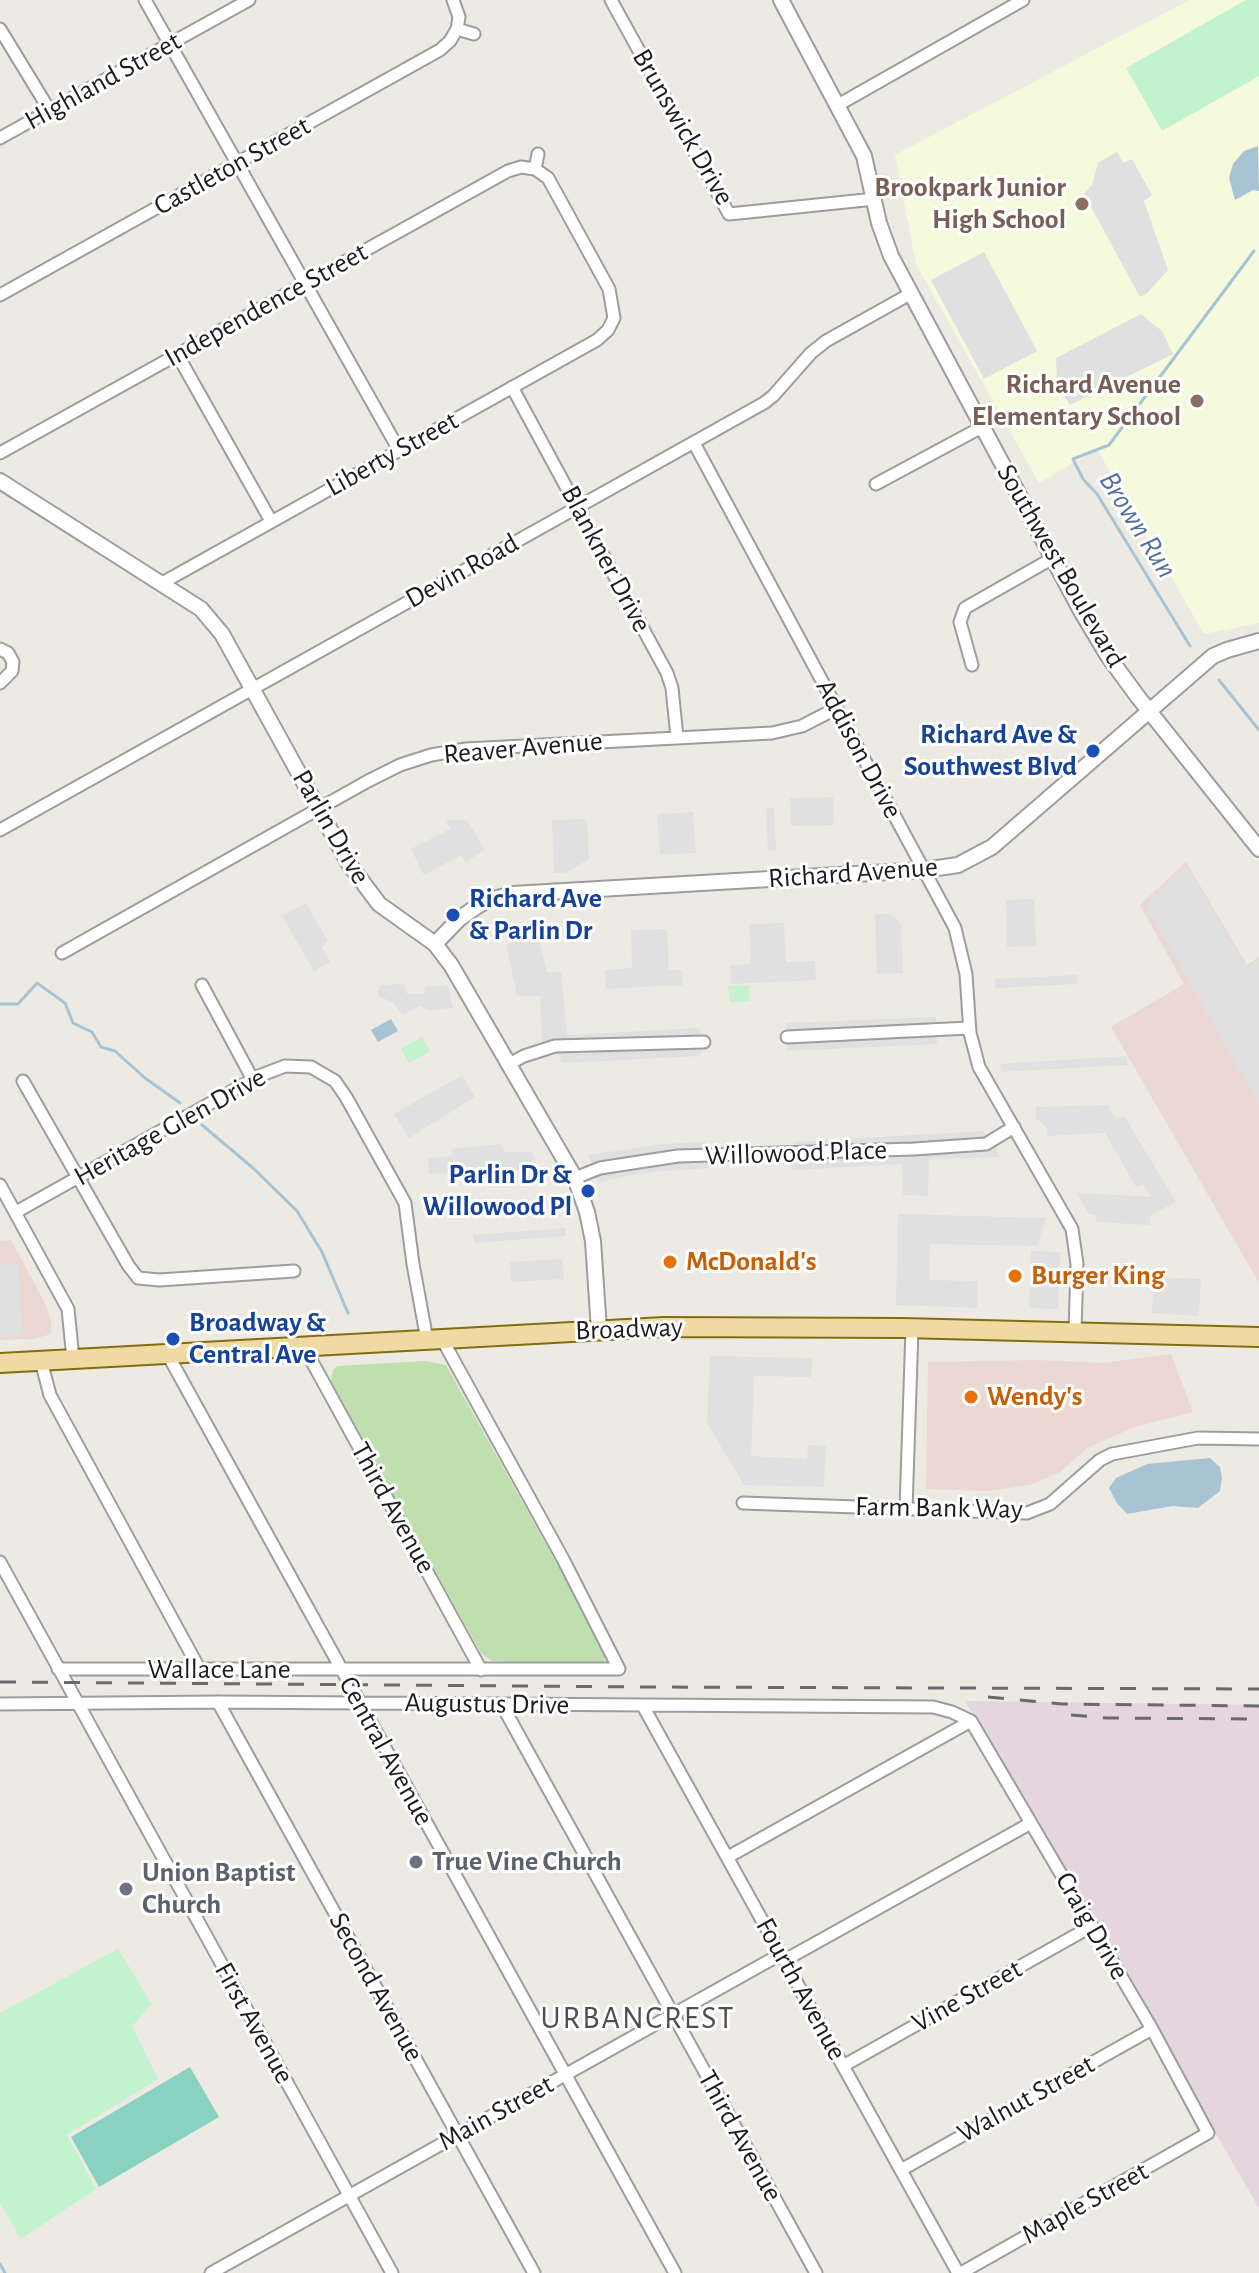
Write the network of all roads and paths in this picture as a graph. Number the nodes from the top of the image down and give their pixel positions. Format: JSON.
{"nodes":[{"id":1,"x":145,"y":0,"type":"edge"},
{"id":2,"x":249,"y":0,"type":"edge"},
{"id":3,"x":453,"y":0,"type":"edge"},
{"id":4,"x":611,"y":0,"type":"edge"},
{"id":5,"x":781,"y":0,"type":"edge"},
{"id":6,"x":1023,"y":0,"type":"edge"},
{"id":7,"x":0,"y":29,"type":"edge"},
{"id":8,"x":457,"y":29,"type":"junction"},
{"id":9,"x":474,"y":34,"type":"dead end"},
{"id":10,"x":171,"y":43,"type":"junction"},
{"id":11,"x":838,"y":105,"type":"junction"},
{"id":12,"x":50,"y":111,"type":"junction"},
{"id":13,"x":0,"y":138,"type":"edge"},
{"id":14,"x":538,"y":154,"type":"dead end"},
{"id":15,"x":237,"y":163,"type":"junction"},
{"id":16,"x":535,"y":169,"type":"junction"},
{"id":17,"x":875,"y":199,"type":"junction"},
{"id":18,"x":305,"y":283,"type":"junction"},
{"id":19,"x":910,"y":294,"type":"junction"},
{"id":20,"x":0,"y":295,"type":"edge"},
{"id":21,"x":177,"y":354,"type":"junction"},
{"id":22,"x":512,"y":387,"type":"junction"},
{"id":23,"x":982,"y":427,"type":"junction"},
{"id":24,"x":694,"y":443,"type":"junction"},
{"id":25,"x":399,"y":450,"type":"junction"},
{"id":26,"x":0,"y":453,"type":"edge"},
{"id":27,"x":0,"y":481,"type":"edge"},
{"id":28,"x":876,"y":484,"type":"dead end"},
{"id":29,"x":579,"y":507,"type":"junction"},
{"id":30,"x":271,"y":521,"type":"junction"},
{"id":31,"x":1053,"y":558,"type":"junction"},
{"id":32,"x":162,"y":583,"type":"junction"},
{"id":33,"x":1259,"y":641,"type":"edge"},
{"id":34,"x":0,"y":649,"type":"edge"},
{"id":35,"x":972,"y":665,"type":"dead end"},
{"id":36,"x":0,"y":683,"type":"edge"},
{"id":37,"x":253,"y":689,"type":"junction"},
{"id":38,"x":837,"y":708,"type":"junction"},
{"id":39,"x":1149,"y":710,"type":"junction"},
{"id":40,"x":677,"y":737,"type":"junction"},
{"id":41,"x":320,"y":809,"type":"junction"},
{"id":42,"x":0,"y":830,"type":"edge"},
{"id":43,"x":1259,"y":849,"type":"edge"},
{"id":44,"x":924,"y":870,"type":"junction"},
{"id":45,"x":435,"y":944,"type":"junction"},
{"id":46,"x":62,"y":953,"type":"dead end"},
{"id":47,"x":202,"y":985,"type":"dead end"},
{"id":48,"x":969,"y":1028,"type":"junction"},
{"id":49,"x":787,"y":1037,"type":"dead end"},
{"id":50,"x":704,"y":1042,"type":"dead end"},
{"id":51,"x":509,"y":1064,"type":"junction"},
{"id":52,"x":253,"y":1080,"type":"junction"},
{"id":53,"x":23,"y":1081,"type":"dead end"},
{"id":54,"x":1014,"y":1127,"type":"junction"},
{"id":55,"x":78,"y":1178,"type":"junction"},
{"id":56,"x":575,"y":1178,"type":"junction"},
{"id":57,"x":0,"y":1185,"type":"edge"},
{"id":58,"x":16,"y":1212,"type":"junction"},
{"id":59,"x":294,"y":1271,"type":"dead end"},
{"id":60,"x":912,"y":1329,"type":"junction"},
{"id":61,"x":599,"y":1330,"type":"junction"},
{"id":62,"x":1075,"y":1332,"type":"junction"},
{"id":63,"x":1259,"y":1337,"type":"edge"},
{"id":64,"x":435,"y":1340,"type":"junction"},
{"id":65,"x":304,"y":1347,"type":"junction"},
{"id":66,"x":168,"y":1355,"type":"junction"},
{"id":67,"x":73,"y":1359,"type":"junction"},
{"id":68,"x":41,"y":1361,"type":"junction"},
{"id":69,"x":0,"y":1363,"type":"edge"},
{"id":70,"x":1259,"y":1439,"type":"edge"},
{"id":71,"x":743,"y":1503,"type":"dead end"},
{"id":72,"x":906,"y":1509,"type":"junction"},
{"id":73,"x":0,"y":1562,"type":"edge"},
{"id":74,"x":58,"y":1669,"type":"junction"},
{"id":75,"x":200,"y":1670,"type":"junction"},
{"id":76,"x":341,"y":1670,"type":"junction"},
{"id":77,"x":481,"y":1670,"type":"junction"},
{"id":78,"x":218,"y":1702,"type":"junction"},
{"id":79,"x":359,"y":1703,"type":"junction"},
{"id":80,"x":0,"y":1704,"type":"edge"},
{"id":81,"x":79,"y":1705,"type":"junction"},
{"id":82,"x":502,"y":1705,"type":"junction"},
{"id":83,"x":643,"y":1706,"type":"junction"},
{"id":84,"x":971,"y":1721,"type":"junction"},
{"id":85,"x":1031,"y":1823,"type":"junction"},
{"id":86,"x":728,"y":1857,"type":"junction"},
{"id":87,"x":1092,"y":1926,"type":"junction"},
{"id":88,"x":783,"y":1957,"type":"junction"},
{"id":89,"x":673,"y":2014,"type":"junction"},
{"id":90,"x":1152,"y":2029,"type":"junction"},
{"id":91,"x":843,"y":2066,"type":"junction"},
{"id":92,"x":565,"y":2074,"type":"junction"},
{"id":93,"x":1208,"y":2133,"type":"joint"},
{"id":94,"x":458,"y":2135,"type":"junction"},
{"id":95,"x":901,"y":2170,"type":"junction"},
{"id":96,"x":350,"y":2195,"type":"junction"},
{"id":97,"x":211,"y":2273,"type":"edge"},
{"id":98,"x":392,"y":2273,"type":"edge"},
{"id":99,"x":534,"y":2273,"type":"edge"},
{"id":100,"x":675,"y":2273,"type":"edge"},
{"id":101,"x":816,"y":2273,"type":"edge"},
{"id":102,"x":959,"y":2273,"type":"edge"}],
"edges":[{"from":1,"to":10,"type":"street"},
{"from":2,"to":10,"type":"street","name":"Highland Street"},
{"from":3,"to":8,"type":"street"},
{"from":4,"to":17,"type":"street","name":"Brunswick Drive"},
{"from":5,"to":11,"type":"street","name":"Southwest Boulevard"},
{"from":6,"to":11,"type":"street"},
{"from":7,"to":12,"type":"street"},
{"from":8,"to":9,"type":"street"},
{"from":8,"to":15,"type":"street","name":"Castleton Street"},
{"from":10,"to":12,"type":"street","name":"Highland Street"},
{"from":10,"to":15,"type":"street"},
{"from":11,"to":17,"type":"street","name":"Southwest Boulevard"},
{"from":12,"to":13,"type":"street","name":"Highland Street"},
{"from":14,"to":16,"type":"street"},
{"from":15,"to":18,"type":"street"},
{"from":15,"to":20,"type":"street","name":"Castleton Street"},
{"from":16,"to":18,"type":"street","name":"Independence Street"},
{"from":16,"to":22,"type":"street","name":"Liberty Street"},
{"from":17,"to":19,"type":"street","name":"Southwest Boulevard"},
{"from":18,"to":21,"type":"street","name":"Independence Street"},
{"from":18,"to":25,"type":"street"},
{"from":19,"to":23,"type":"street","name":"Southwest Boulevard"},
{"from":19,"to":24,"type":"street","name":"Devin Road"},
{"from":21,"to":26,"type":"street","name":"Independence Street"},
{"from":21,"to":30,"type":"street"},
{"from":22,"to":25,"type":"street","name":"Liberty Street"},
{"from":22,"to":29,"type":"street","name":"Blankner Drive"},
{"from":23,"to":28,"type":"street"},
{"from":23,"to":31,"type":"street","name":"Southwest Boulevard"},
{"from":24,"to":29,"type":"street","name":"Devin Road"},
{"from":24,"to":38,"type":"street","name":"Addison Drive"},
{"from":25,"to":30,"type":"street","name":"Liberty Street"},
{"from":27,"to":32,"type":"street","name":"Parlin Drive"},
{"from":29,"to":37,"type":"street","name":"Devin Road"},
{"from":29,"to":40,"type":"street","name":"Blankner Drive"},
{"from":30,"to":32,"type":"street","name":"Liberty Street"},
{"from":31,"to":35,"type":"street"},
{"from":31,"to":39,"type":"street","name":"Southwest Boulevard"},
{"from":32,"to":37,"type":"street","name":"Parlin Drive"},
{"from":33,"to":39,"type":"street","name":"Richard Avenue"},
{"from":34,"to":36,"type":"street"},
{"from":37,"to":41,"type":"street","name":"Parlin Drive"},
{"from":37,"to":42,"type":"street","name":"Devin Road"},
{"from":38,"to":40,"type":"street","name":"Reaver Avenue"},
{"from":38,"to":44,"type":"street","name":"Addison Drive"},
{"from":39,"to":43,"type":"street","name":"Southwest Boulevard"},
{"from":39,"to":44,"type":"street","name":"Richard Avenue"},
{"from":40,"to":41,"type":"street","name":"Reaver Avenue"},
{"from":41,"to":45,"type":"street","name":"Parlin Drive"},
{"from":41,"to":46,"type":"street","name":"Reaver Avenue"},
{"from":44,"to":45,"type":"street","name":"Richard Avenue"},
{"from":44,"to":48,"type":"street","name":"Addison Drive"},
{"from":45,"to":51,"type":"street","name":"Parlin Drive"},
{"from":47,"to":52,"type":"street"},
{"from":48,"to":49,"type":"street"},
{"from":48,"to":54,"type":"street","name":"Addison Drive"},
{"from":50,"to":51,"type":"street"},
{"from":51,"to":56,"type":"street","name":"Parlin Drive"},
{"from":52,"to":55,"type":"street","name":"Heritage Glen Drive"},
{"from":52,"to":64,"type":"street","name":"Heritage Glen Drive"},
{"from":53,"to":55,"type":"street"},
{"from":54,"to":56,"type":"street","name":"Willowood Place"},
{"from":54,"to":62,"type":"street","name":"Addison Drive"},
{"from":55,"to":58,"type":"street","name":"Heritage Glen Drive"},
{"from":55,"to":59,"type":"street"},
{"from":56,"to":61,"type":"street","name":"Parlin Drive"},
{"from":57,"to":58,"type":"street"},
{"from":58,"to":67,"type":"street"},
{"from":60,"to":61,"type":"main road","name":"Broadway"},
{"from":60,"to":62,"type":"main road","name":"Broadway"},
{"from":60,"to":72,"type":"street"},
{"from":61,"to":64,"type":"main road","name":"Broadway"},
{"from":62,"to":63,"type":"main road","name":"Broadway"},
{"from":64,"to":65,"type":"main road","name":"Broadway"},
{"from":64,"to":77,"type":"street","name":"Wallace Lane"},
{"from":65,"to":66,"type":"main road","name":"Broadway"},
{"from":65,"to":77,"type":"street","name":"Third Avenue"},
{"from":66,"to":67,"type":"main road","name":"Broadway"},
{"from":66,"to":76,"type":"street","name":"Central Avenue"},
{"from":67,"to":68,"type":"main road","name":"Broadway"},
{"from":68,"to":69,"type":"main road","name":"Broadway"},
{"from":68,"to":75,"type":"street"},
{"from":70,"to":72,"type":"street","name":"Farm Bank Way"},
{"from":71,"to":72,"type":"street","name":"Farm Bank Way"},
{"from":73,"to":74,"type":"street","name":"First Avenue"},
{"from":74,"to":75,"type":"street","name":"Wallace Lane"},
{"from":74,"to":81,"type":"street","name":"First Avenue"},
{"from":75,"to":76,"type":"street","name":"Wallace Lane"},
{"from":76,"to":77,"type":"street","name":"Wallace Lane"},
{"from":76,"to":79,"type":"street","name":"Central Avenue"},
{"from":78,"to":79,"type":"street","name":"Augustus Drive"},
{"from":78,"to":81,"type":"street","name":"Augustus Drive"},
{"from":78,"to":94,"type":"street","name":"Second Avenue"},
{"from":79,"to":82,"type":"street","name":"Augustus Drive"},
{"from":79,"to":92,"type":"street","name":"Central Avenue"},
{"from":80,"to":81,"type":"street","name":"Augustus Drive"},
{"from":81,"to":96,"type":"street","name":"First Avenue"},
{"from":82,"to":83,"type":"street","name":"Augustus Drive"},
{"from":82,"to":89,"type":"street","name":"Third Avenue"},
{"from":83,"to":84,"type":"street","name":"Augustus Drive"},
{"from":83,"to":86,"type":"street","name":"Fourth Avenue"},
{"from":84,"to":85,"type":"street","name":"Craig Drive"},
{"from":84,"to":86,"type":"street"},
{"from":85,"to":87,"type":"street","name":"Craig Drive"},
{"from":85,"to":88,"type":"street","name":"Main Street"},
{"from":86,"to":88,"type":"street","name":"Fourth Avenue"},
{"from":87,"to":90,"type":"street","name":"Craig Drive"},
{"from":87,"to":91,"type":"street","name":"Vine Street"},
{"from":88,"to":89,"type":"street","name":"Main Street"},
{"from":88,"to":91,"type":"street","name":"Fourth Avenue"},
{"from":89,"to":92,"type":"street","name":"Main Street"},
{"from":89,"to":101,"type":"street","name":"Third Avenue"},
{"from":90,"to":93,"type":"street","name":"Craig Drive"},
{"from":90,"to":95,"type":"street","name":"Walnut Street"},
{"from":91,"to":95,"type":"street","name":"Fourth Avenue"},
{"from":92,"to":94,"type":"street","name":"Main Street"},
{"from":92,"to":100,"type":"street","name":"Central Avenue"},
{"from":93,"to":102,"type":"street","name":"Maple Street"},
{"from":94,"to":96,"type":"street","name":"Main Street"},
{"from":94,"to":99,"type":"street","name":"Second Avenue"},
{"from":95,"to":102,"type":"street","name":"Fourth Avenue"},
{"from":96,"to":97,"type":"street","name":"Main Street"},
{"from":96,"to":98,"type":"street","name":"First Avenue"}]}
